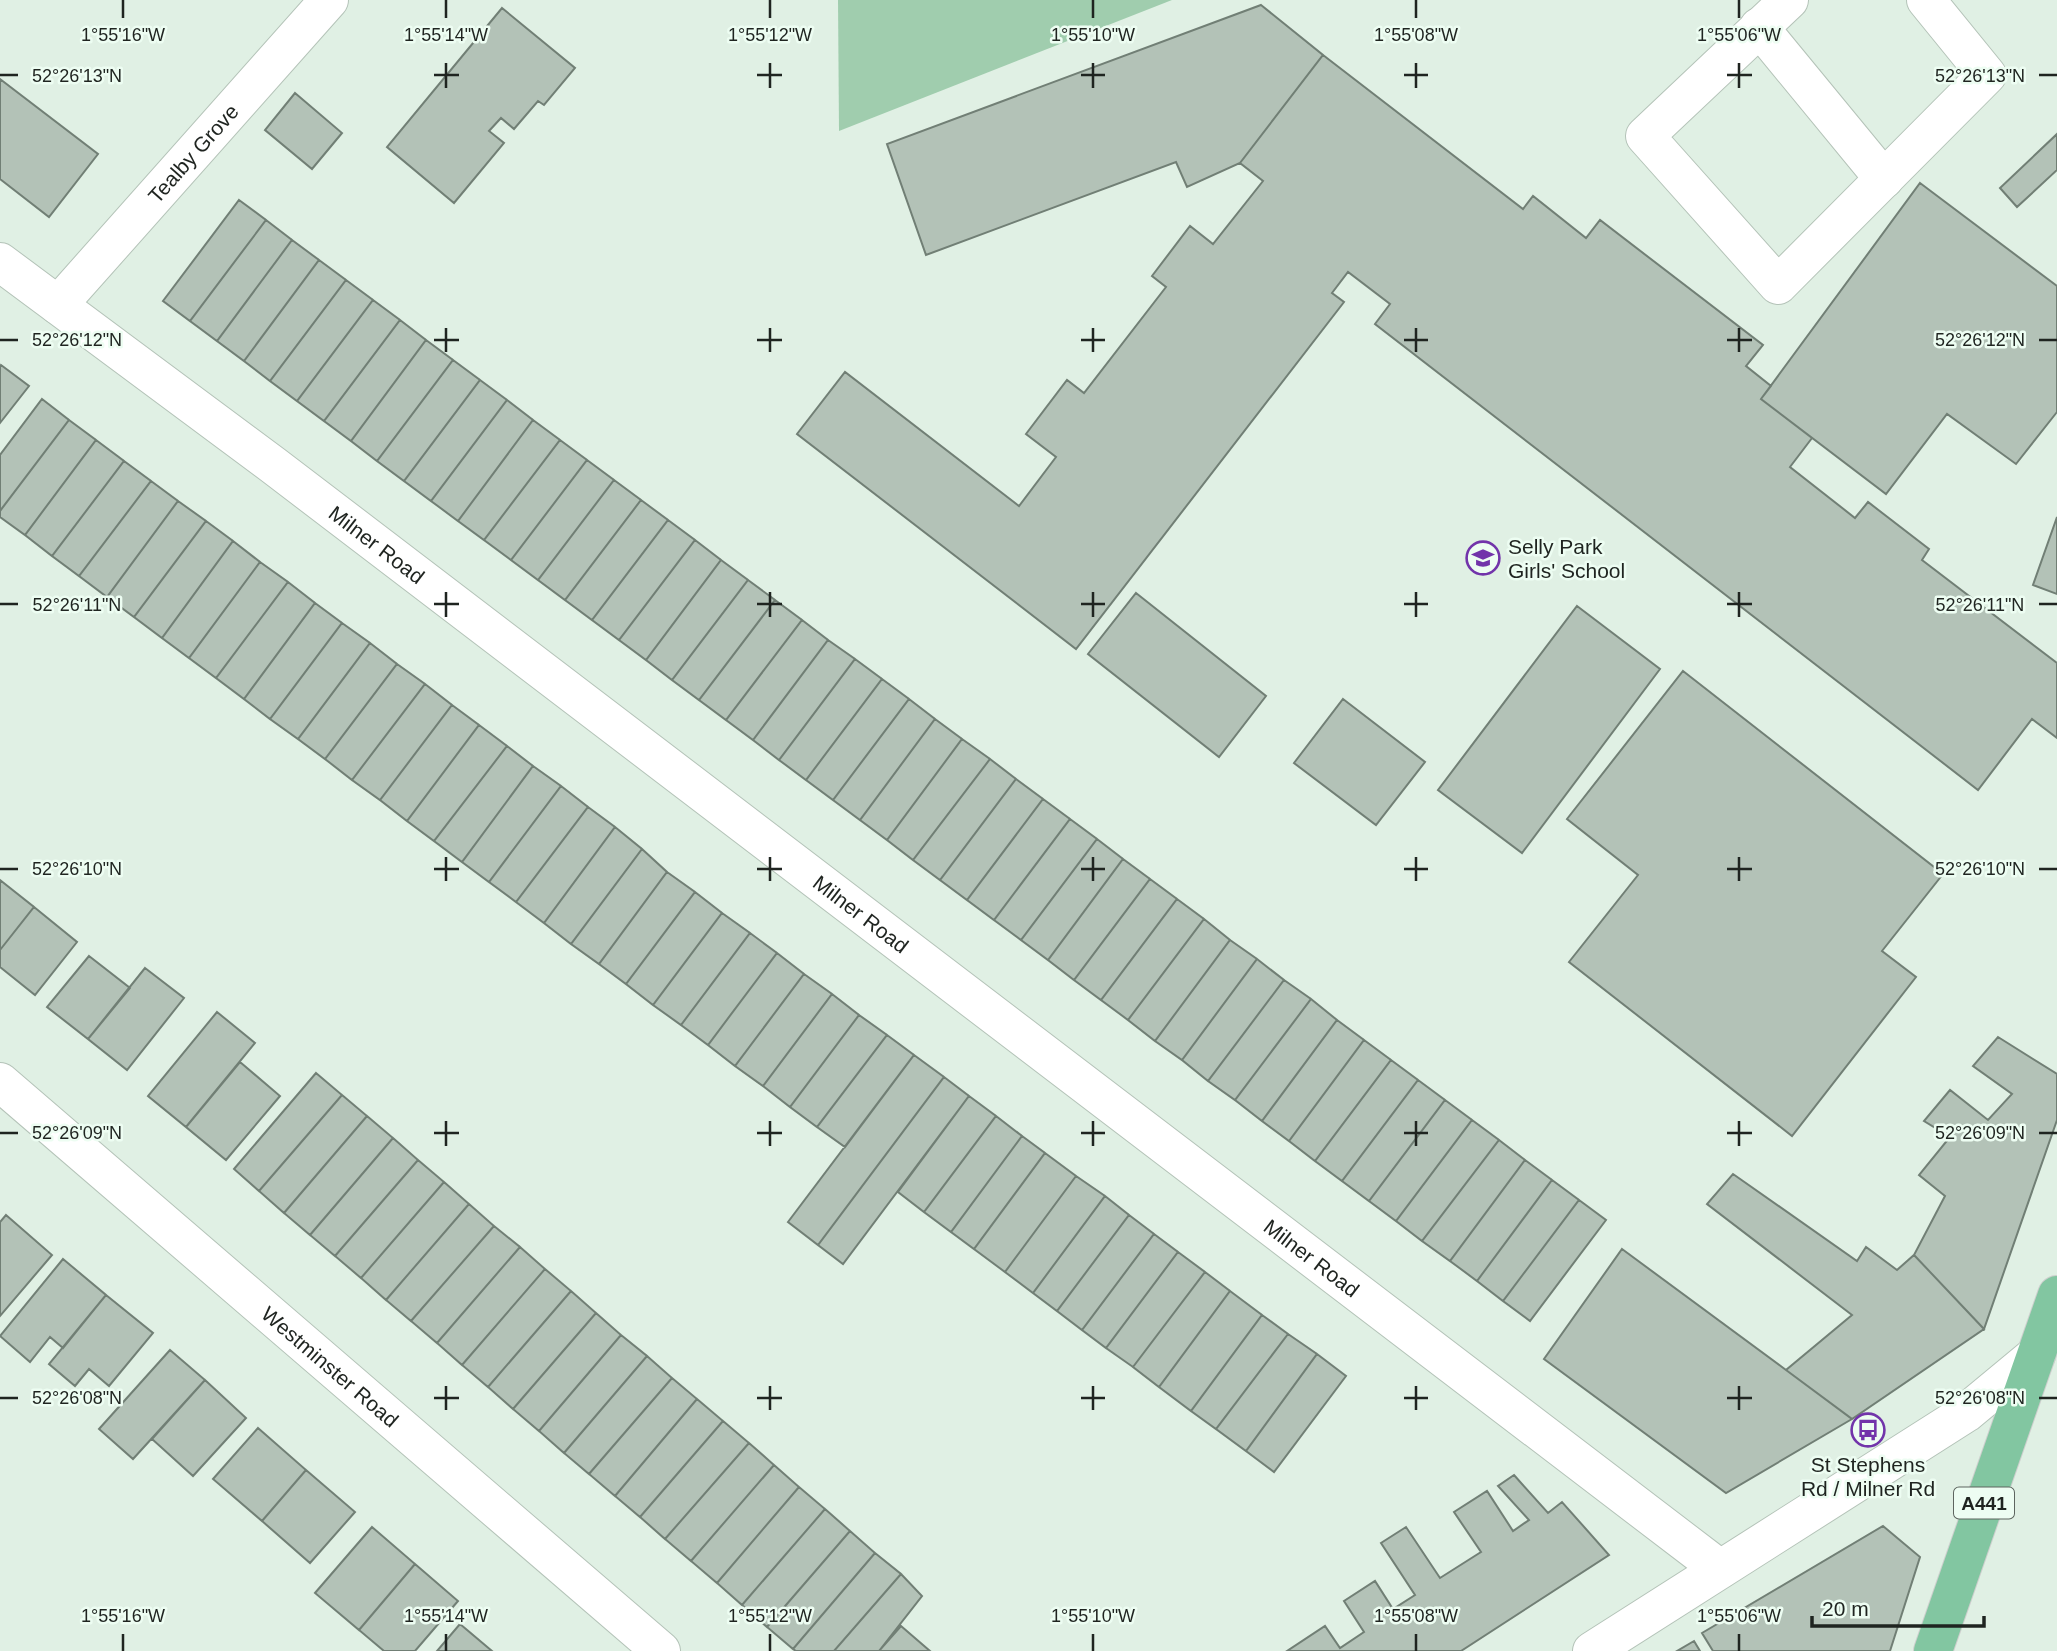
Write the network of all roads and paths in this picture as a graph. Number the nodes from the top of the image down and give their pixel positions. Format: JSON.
{"nodes":[{"id":1,"x":329,"y":0,"type":"edge"},
{"id":2,"x":1789,"y":0,"type":"edge"},
{"id":3,"x":1926,"y":0,"type":"edge"},
{"id":4,"x":1759,"y":27,"type":"junction"},
{"id":5,"x":1884,"y":179,"type":"junction"},
{"id":6,"x":0,"y":262,"type":"edge"},
{"id":7,"x":58,"y":305,"type":"junction"},
{"id":8,"x":0,"y":1082,"type":"edge"},
{"id":9,"x":2057,"y":1295,"type":"edge"},
{"id":10,"x":2036,"y":1355,"type":"junction"},
{"id":11,"x":1720,"y":1569,"type":"junction"},
{"id":12,"x":661,"y":1651,"type":"edge"},
{"id":13,"x":1592,"y":1651,"type":"edge"},
{"id":14,"x":1933,"y":1651,"type":"edge"}],
"edges":[{"from":1,"to":7,"type":"street","name":"Tealby Grove"},
{"from":2,"to":4,"type":"street"},
{"from":3,"to":5,"type":"street"},
{"from":4,"to":5,"type":"street"},
{"from":4,"to":5,"type":"street"},
{"from":6,"to":7,"type":"street","name":"Milner Road"},
{"from":7,"to":11,"type":"street","name":"Milner Road"},
{"from":8,"to":12,"type":"street","name":"Westminster Road"},
{"from":9,"to":10,"type":"main road","number":"A441"},
{"from":10,"to":11,"type":"street"},
{"from":10,"to":14,"type":"main road","number":"A441"},
{"from":11,"to":13,"type":"street"}]}
